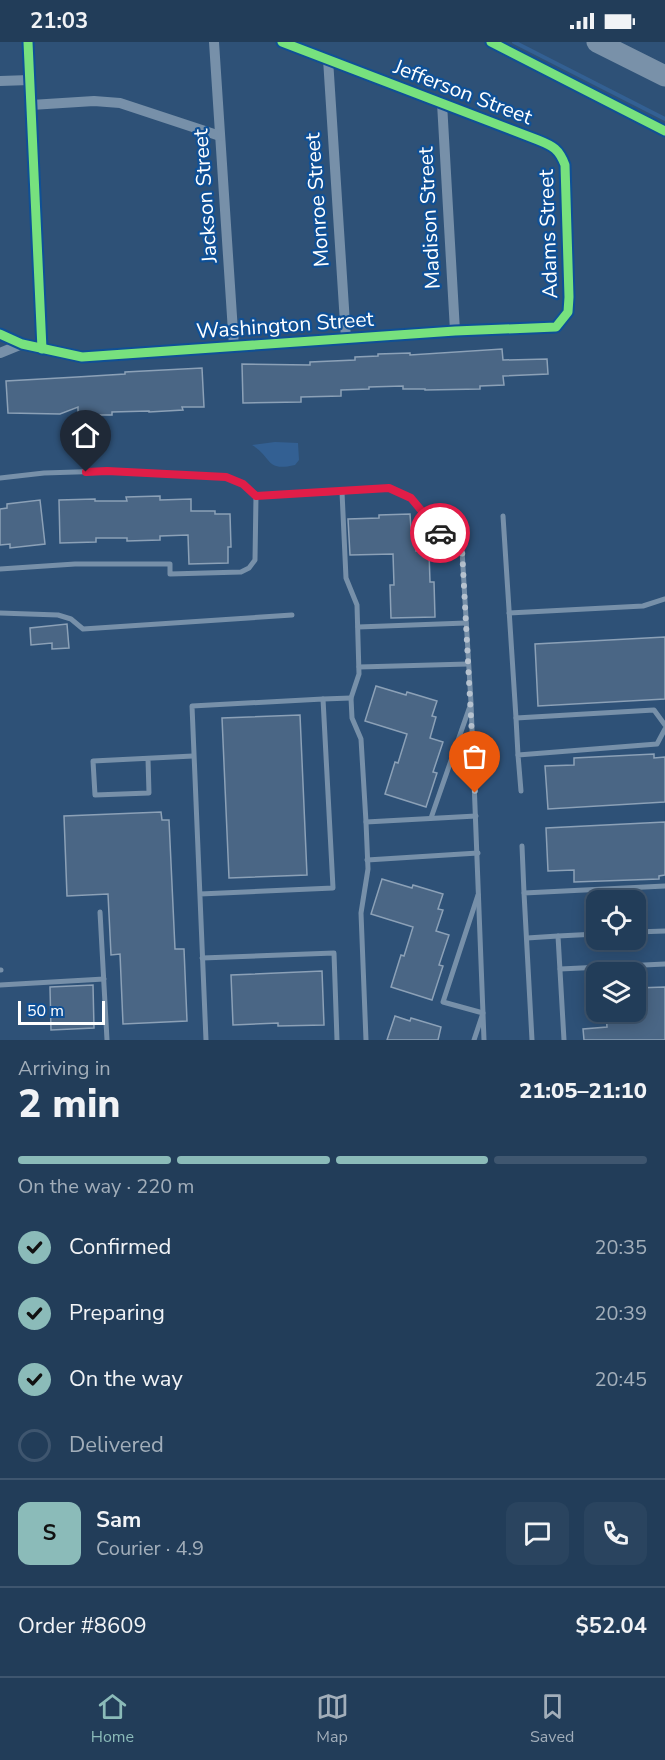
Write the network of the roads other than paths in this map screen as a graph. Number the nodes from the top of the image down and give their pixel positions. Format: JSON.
{"nodes":[{"id":1,"x":28,"y":42,"type":"edge"},
{"id":2,"x":214,"y":42,"type":"edge"},
{"id":3,"x":282,"y":42,"type":"edge"},
{"id":4,"x":597,"y":42,"type":"edge"},
{"id":5,"x":328,"y":60,"type":"junction"},
{"id":6,"x":665,"y":76,"type":"edge"},
{"id":7,"x":30,"y":80,"type":"junction"},
{"id":8,"x":0,"y":81,"type":"edge"},
{"id":9,"x":442,"y":103,"type":"junction"},
{"id":10,"x":31,"y":105,"type":"junction"},
{"id":11,"x":220,"y":136,"type":"junction"},
{"id":12,"x":561,"y":155,"type":"joint"},
{"id":13,"x":568,"y":312,"type":"joint"},
{"id":14,"x":455,"y":331,"type":"junction"},
{"id":15,"x":0,"y":334,"type":"edge"},
{"id":16,"x":346,"y":339,"type":"junction"},
{"id":17,"x":22,"y":344,"type":"junction"},
{"id":18,"x":234,"y":347,"type":"junction"},
{"id":19,"x":42,"y":350,"type":"junction"},
{"id":20,"x":0,"y":353,"type":"edge"},
{"id":21,"x":0,"y":478,"type":"edge"},
{"id":22,"x":342,"y":492,"type":"junction"},
{"id":23,"x":256,"y":496,"type":"junction"},
{"id":24,"x":503,"y":516,"type":"dead end"},
{"id":25,"x":0,"y":569,"type":"edge"},
{"id":26,"x":665,"y":598,"type":"edge"},
{"id":27,"x":0,"y":613,"type":"edge"},
{"id":28,"x":509,"y":614,"type":"junction"},
{"id":29,"x":291,"y":615,"type":"dead end"},
{"id":30,"x":466,"y":623,"type":"junction"},
{"id":31,"x":358,"y":627,"type":"junction"},
{"id":32,"x":468,"y":663,"type":"junction"},
{"id":33,"x":359,"y":667,"type":"junction"},
{"id":34,"x":351,"y":698,"type":"junction"},
{"id":35,"x":323,"y":699,"type":"junction"},
{"id":36,"x":471,"y":703,"type":"junction"},
{"id":37,"x":516,"y":718,"type":"junction"},
{"id":38,"x":665,"y":727,"type":"edge"},
{"id":39,"x":518,"y":755,"type":"junction"},
{"id":40,"x":194,"y":756,"type":"junction"},
{"id":41,"x":148,"y":759,"type":"junction"},
{"id":42,"x":521,"y":791,"type":"dead end"},
{"id":43,"x":476,"y":816,"type":"junction"},
{"id":44,"x":431,"y":818,"type":"junction"},
{"id":45,"x":366,"y":822,"type":"junction"},
{"id":46,"x":522,"y":846,"type":"dead end"},
{"id":47,"x":477,"y":853,"type":"junction"},
{"id":48,"x":367,"y":860,"type":"junction"},
{"id":49,"x":665,"y":886,"type":"edge"},
{"id":50,"x":479,"y":891,"type":"junction"},
{"id":51,"x":524,"y":893,"type":"junction"},
{"id":52,"x":200,"y":894,"type":"junction"},
{"id":53,"x":100,"y":912,"type":"dead end"},
{"id":54,"x":665,"y":931,"type":"edge"},
{"id":55,"x":646,"y":932,"type":"edge"},
{"id":56,"x":586,"y":935,"type":"edge"},
{"id":57,"x":558,"y":936,"type":"junction"},
{"id":58,"x":527,"y":938,"type":"junction"},
{"id":59,"x":202,"y":958,"type":"junction"},
{"id":60,"x":665,"y":964,"type":"edge"},
{"id":61,"x":560,"y":969,"type":"junction"},
{"id":62,"x":104,"y":979,"type":"junction"},
{"id":63,"x":0,"y":985,"type":"edge"},
{"id":64,"x":483,"y":1013,"type":"junction"},
{"id":65,"x":107,"y":1040,"type":"edge"},
{"id":66,"x":206,"y":1040,"type":"edge"},
{"id":67,"x":338,"y":1040,"type":"edge"},
{"id":68,"x":366,"y":1040,"type":"edge"},
{"id":69,"x":474,"y":1040,"type":"edge"},
{"id":70,"x":484,"y":1040,"type":"edge"},
{"id":71,"x":532,"y":1040,"type":"edge"},
{"id":72,"x":564,"y":1040,"type":"edge"}],
"edges":[{"from":1,"to":7,"type":"street"},
{"from":2,"to":11,"type":"street","name":"Jackson Street"},
{"from":3,"to":5,"type":"street","name":"Jefferson Street"},
{"from":4,"to":6,"type":"highway"},
{"from":5,"to":9,"type":"street","name":"Jefferson Street"},
{"from":5,"to":16,"type":"street","name":"Monroe Street"},
{"from":7,"to":8,"type":"street"},
{"from":7,"to":10,"type":"street"},
{"from":9,"to":12,"type":"street","name":"Jefferson Street"},
{"from":9,"to":14,"type":"street","name":"Madison Street"},
{"from":10,"to":11,"type":"street"},
{"from":10,"to":19,"type":"street"},
{"from":11,"to":18,"type":"street","name":"Jackson Street"},
{"from":12,"to":13,"type":"street","name":"Adams Street"},
{"from":13,"to":14,"type":"street","name":"Washington Street"},
{"from":14,"to":16,"type":"street","name":"Washington Street"},
{"from":15,"to":17,"type":"street","name":"Washington Street"},
{"from":16,"to":18,"type":"street","name":"Washington Street"},
{"from":17,"to":19,"type":"street","name":"Washington Street"},
{"from":17,"to":20,"type":"street"},
{"from":18,"to":19,"type":"street","name":"Washington Street"},
{"from":21,"to":23,"type":"lane"},
{"from":22,"to":23,"type":"lane"},
{"from":22,"to":30,"type":"lane"},
{"from":22,"to":31,"type":"lane"},
{"from":23,"to":25,"type":"lane"},
{"from":24,"to":28,"type":"lane"},
{"from":26,"to":28,"type":"lane"},
{"from":27,"to":29,"type":"lane"},
{"from":28,"to":37,"type":"lane"},
{"from":30,"to":31,"type":"lane"},
{"from":30,"to":32,"type":"lane"},
{"from":31,"to":33,"type":"lane"},
{"from":32,"to":33,"type":"lane"},
{"from":32,"to":36,"type":"lane"},
{"from":33,"to":34,"type":"lane"},
{"from":34,"to":35,"type":"lane"},
{"from":34,"to":45,"type":"lane"},
{"from":35,"to":40,"type":"lane"},
{"from":35,"to":52,"type":"lane"},
{"from":36,"to":43,"type":"lane"},
{"from":36,"to":44,"type":"lane"},
{"from":37,"to":38,"type":"lane"},
{"from":37,"to":39,"type":"lane"},
{"from":38,"to":39,"type":"lane"},
{"from":39,"to":42,"type":"lane"},
{"from":40,"to":41,"type":"lane"},
{"from":40,"to":52,"type":"lane"},
{"from":41,"to":41,"type":"lane"},
{"from":43,"to":44,"type":"lane"},
{"from":43,"to":47,"type":"lane"},
{"from":44,"to":45,"type":"lane"},
{"from":45,"to":48,"type":"lane"},
{"from":46,"to":51,"type":"lane"},
{"from":47,"to":48,"type":"lane"},
{"from":47,"to":50,"type":"lane"},
{"from":48,"to":68,"type":"lane"},
{"from":49,"to":51,"type":"lane"},
{"from":50,"to":64,"type":"lane"},
{"from":50,"to":64,"type":"lane"},
{"from":51,"to":58,"type":"lane"},
{"from":52,"to":59,"type":"lane"},
{"from":53,"to":62,"type":"lane"},
{"from":54,"to":55,"type":"lane"},
{"from":56,"to":57,"type":"lane"},
{"from":57,"to":58,"type":"lane"},
{"from":57,"to":61,"type":"lane"},
{"from":58,"to":71,"type":"lane"},
{"from":59,"to":66,"type":"lane"},
{"from":59,"to":67,"type":"lane"},
{"from":60,"to":61,"type":"lane"},
{"from":61,"to":72,"type":"lane"},
{"from":62,"to":63,"type":"lane"},
{"from":62,"to":65,"type":"lane"},
{"from":64,"to":69,"type":"lane"},
{"from":64,"to":70,"type":"lane"}]}
